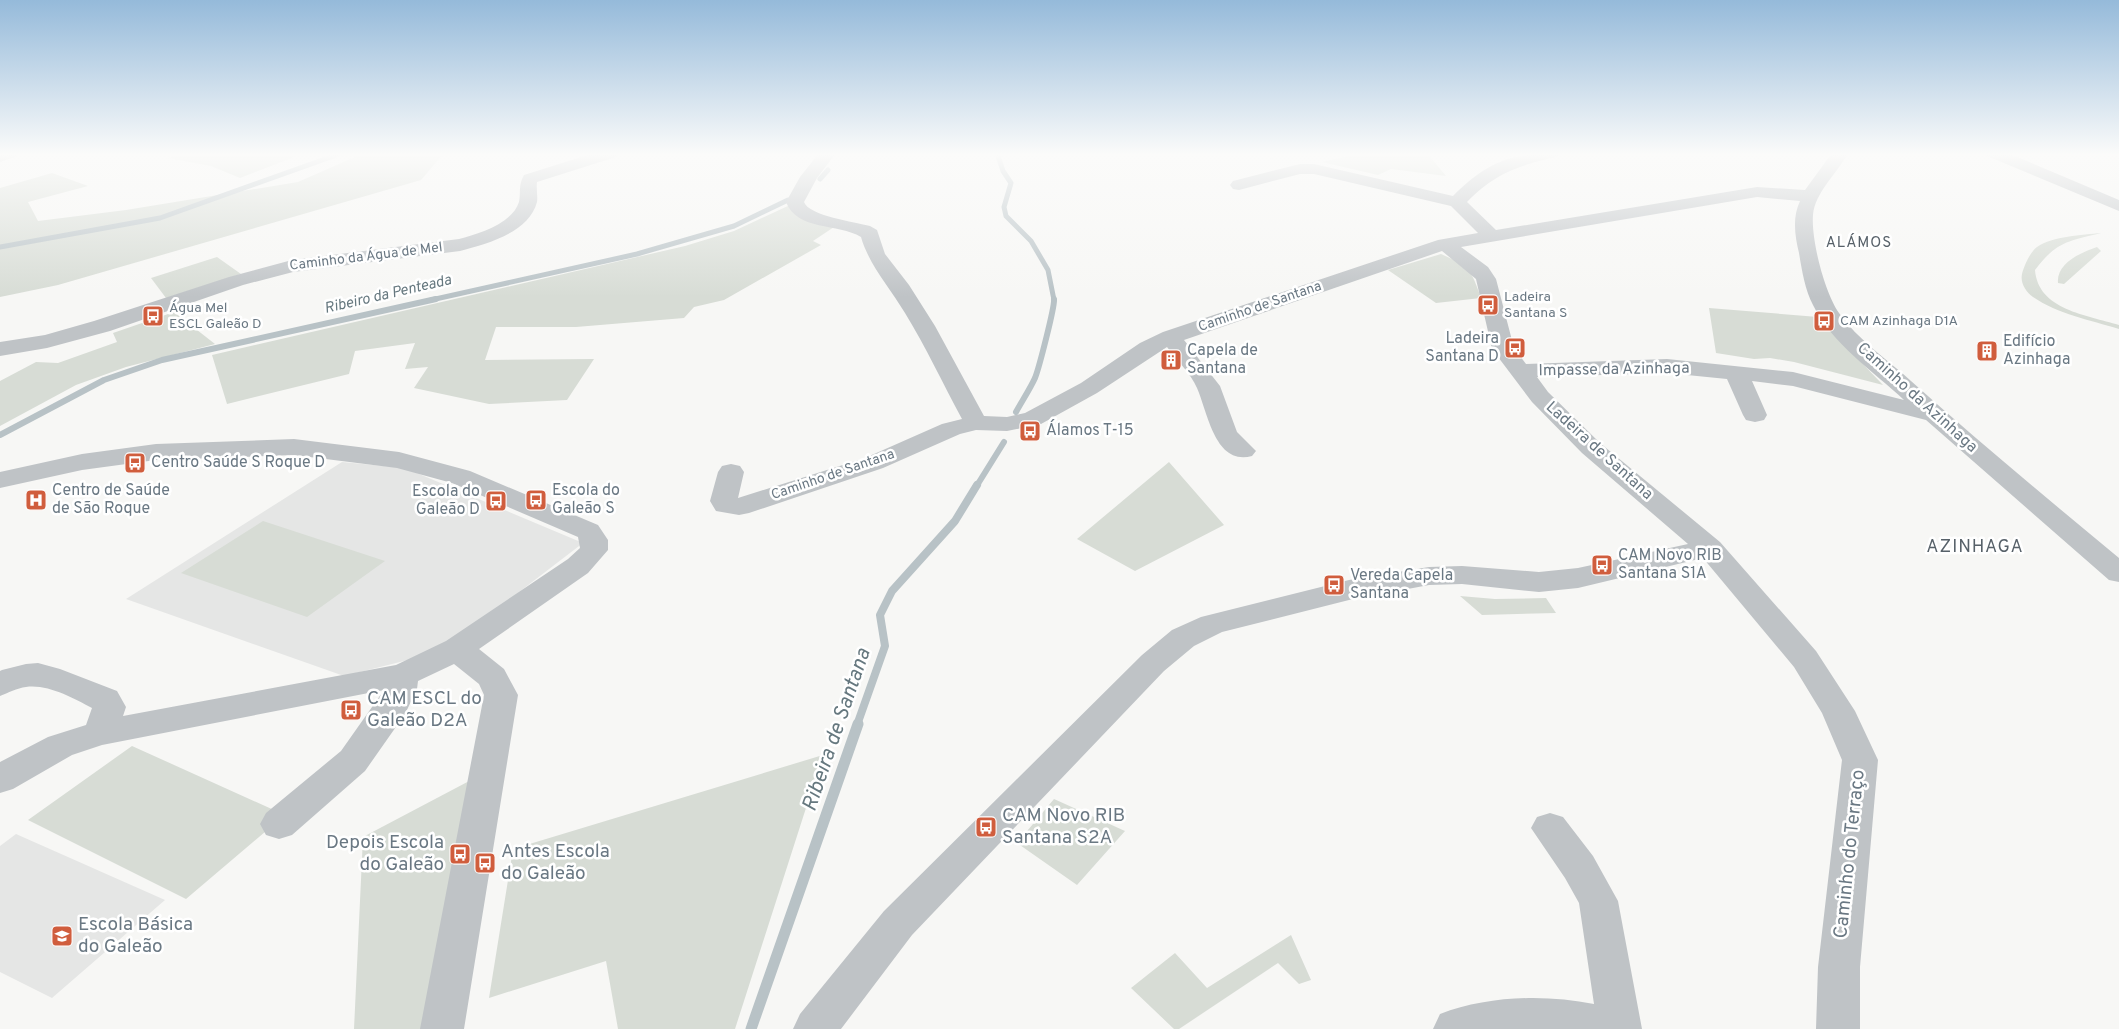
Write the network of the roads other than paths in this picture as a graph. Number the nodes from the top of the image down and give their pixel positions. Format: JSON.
{"nodes":[{"id":1,"x":527,"y":201,"type":"edge"},
{"id":2,"x":796,"y":201,"type":"edge"},
{"id":3,"x":1453,"y":201,"type":"edge"},
{"id":4,"x":1703,"y":201,"type":"edge"},
{"id":5,"x":1807,"y":201,"type":"edge"},
{"id":6,"x":2107,"y":201,"type":"edge"},
{"id":7,"x":1457,"y":202,"type":"joint"},
{"id":8,"x":2119,"y":206,"type":"edge"},
{"id":9,"x":1492,"y":236,"type":"junction"},
{"id":10,"x":1445,"y":244,"type":"junction"},
{"id":11,"x":1171,"y":338,"type":"junction"},
{"id":12,"x":47,"y":341,"type":"junction"},
{"id":13,"x":0,"y":349,"type":"edge"},
{"id":14,"x":0,"y":369,"type":"edge"},
{"id":15,"x":1520,"y":371,"type":"junction"},
{"id":16,"x":1737,"y":374,"type":"junction"},
{"id":17,"x":1755,"y":415,"type":"dead end"},
{"id":18,"x":1933,"y":415,"type":"junction"},
{"id":19,"x":976,"y":423,"type":"junction"},
{"id":20,"x":1243,"y":451,"type":"dead end"},
{"id":21,"x":731,"y":472,"type":"dead end"},
{"id":22,"x":0,"y":480,"type":"edge"},
{"id":23,"x":1710,"y":548,"type":"junction"},
{"id":24,"x":2119,"y":573,"type":"edge"},
{"id":25,"x":457,"y":649,"type":"junction"},
{"id":26,"x":403,"y":676,"type":"junction"},
{"id":27,"x":0,"y":684,"type":"edge"},
{"id":28,"x":100,"y":733,"type":"junction"},
{"id":29,"x":0,"y":779,"type":"edge"},
{"id":30,"x":279,"y":824,"type":"dead end"},
{"id":31,"x":1550,"y":828,"type":"dead end"},
{"id":32,"x":442,"y":1029,"type":"edge"},
{"id":33,"x":815,"y":1029,"type":"edge"},
{"id":34,"x":1455,"y":1029,"type":"edge"},
{"id":35,"x":1620,"y":1029,"type":"edge"},
{"id":36,"x":1838,"y":1029,"type":"edge"}],
"edges":[{"from":1,"to":12,"type":"street","name":"Caminho da Água de Mel"},
{"from":2,"to":19,"type":"street"},
{"from":3,"to":7,"type":"street"},
{"from":4,"to":9,"type":"street","name":"Caminho de Santana"},
{"from":5,"to":18,"type":"street","name":"Caminho da Azinhaga"},
{"from":6,"to":8,"type":"street"},
{"from":7,"to":9,"type":"street"},
{"from":9,"to":10,"type":"street","name":"Caminho de Santana"},
{"from":10,"to":11,"type":"street","name":"Caminho de Santana"},
{"from":10,"to":15,"type":"street","name":"Ladeira de Santana"},
{"from":11,"to":19,"type":"street","name":"Caminho de Santana"},
{"from":11,"to":20,"type":"street"},
{"from":12,"to":13,"type":"street","name":"Caminho da Água de Mel"},
{"from":12,"to":14,"type":"street"},
{"from":15,"to":16,"type":"street","name":"Impasse da Azinhaga"},
{"from":15,"to":23,"type":"street","name":"Ladeira de Santana"},
{"from":16,"to":17,"type":"street"},
{"from":16,"to":18,"type":"street","name":"Impasse da Azinhaga"},
{"from":18,"to":24,"type":"street","name":"Caminho da Azinhaga"},
{"from":19,"to":21,"type":"street","name":"Caminho de Santana"},
{"from":22,"to":25,"type":"street"},
{"from":23,"to":33,"type":"street"},
{"from":23,"to":36,"type":"street","name":"Caminho do Terraço"},
{"from":25,"to":26,"type":"street"},
{"from":25,"to":32,"type":"street"},
{"from":26,"to":28,"type":"street"},
{"from":26,"to":30,"type":"street"},
{"from":27,"to":28,"type":"street"},
{"from":28,"to":29,"type":"street"},
{"from":31,"to":35,"type":"street"},
{"from":34,"to":35,"type":"street"}]}
